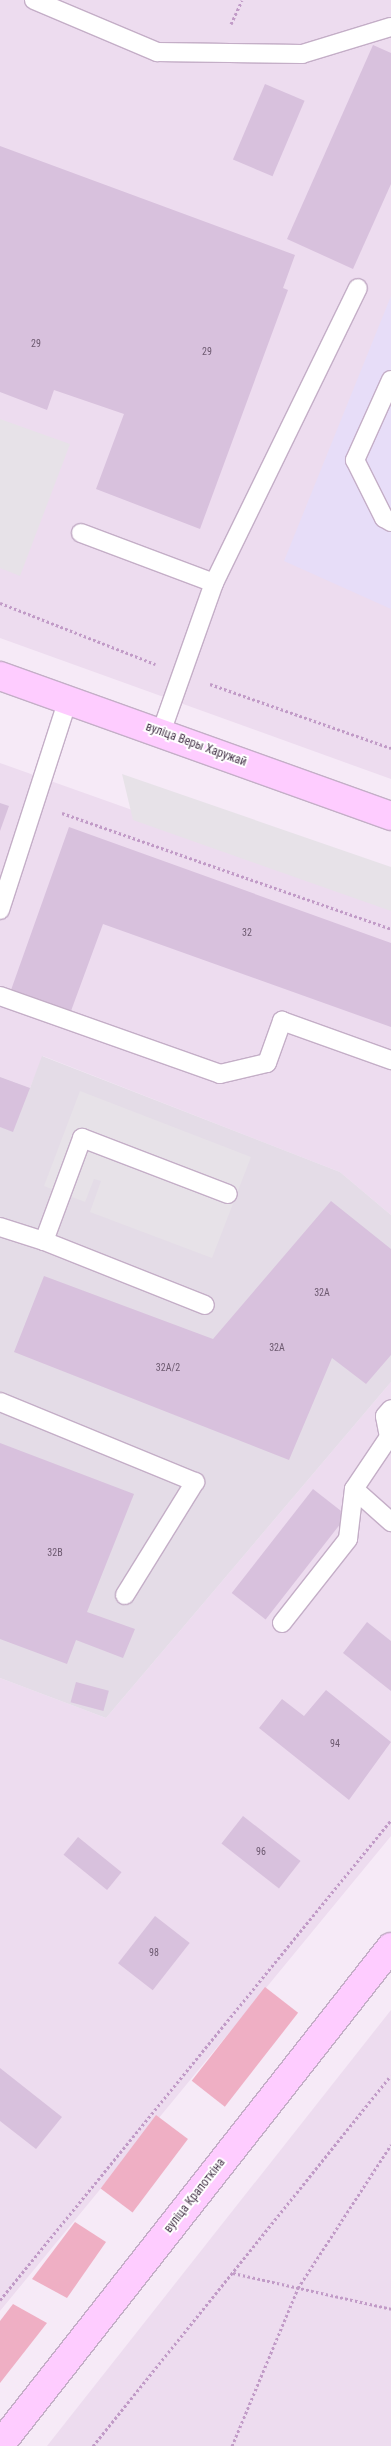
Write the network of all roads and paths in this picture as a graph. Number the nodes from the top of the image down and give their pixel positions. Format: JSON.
{"nodes":[{"id":1,"x":34,"y":0,"type":"edge"},
{"id":2,"x":391,"y":27,"type":"edge"},
{"id":3,"x":358,"y":288,"type":"dead end"},
{"id":4,"x":391,"y":380,"type":"edge"},
{"id":5,"x":391,"y":522,"type":"edge"},
{"id":6,"x":80,"y":534,"type":"dead end"},
{"id":7,"x":214,"y":583,"type":"junction"},
{"id":8,"x":0,"y":676,"type":"edge"},
{"id":9,"x":68,"y":700,"type":"junction"},
{"id":10,"x":161,"y":733,"type":"junction"},
{"id":11,"x":37,"y":804,"type":"junction"},
{"id":12,"x":391,"y":816,"type":"edge"},
{"id":13,"x":0,"y":910,"type":"edge"},
{"id":14,"x":391,"y":929,"type":"edge"},
{"id":15,"x":0,"y":996,"type":"edge"},
{"id":16,"x":391,"y":1060,"type":"edge"},
{"id":17,"x":228,"y":1194,"type":"dead end"},
{"id":18,"x":0,"y":1227,"type":"edge"},
{"id":19,"x":44,"y":1241,"type":"junction"},
{"id":20,"x":206,"y":1305,"type":"dead end"},
{"id":21,"x":0,"y":1402,"type":"edge"},
{"id":22,"x":391,"y":1409,"type":"edge"},
{"id":23,"x":354,"y":1489,"type":"junction"},
{"id":24,"x":391,"y":1522,"type":"edge"},
{"id":25,"x":124,"y":1595,"type":"dead end"},
{"id":26,"x":282,"y":1623,"type":"dead end"},
{"id":27,"x":391,"y":1820,"type":"edge"},
{"id":28,"x":391,"y":1947,"type":"edge"},
{"id":29,"x":391,"y":2076,"type":"edge"},
{"id":30,"x":391,"y":2145,"type":"edge"},
{"id":31,"x":233,"y":2272,"type":"junction"},
{"id":32,"x":298,"y":2288,"type":"junction"},
{"id":33,"x":0,"y":2300,"type":"edge"},
{"id":34,"x":391,"y":2309,"type":"edge"},
{"id":35,"x":0,"y":2445,"type":"edge"},
{"id":36,"x":93,"y":2446,"type":"edge"},
{"id":37,"x":232,"y":2446,"type":"edge"}],
"edges":[{"from":1,"to":2,"type":"lane"},
{"from":3,"to":7,"type":"lane"},
{"from":4,"to":5,"type":"lane"},
{"from":6,"to":7,"type":"lane"},
{"from":7,"to":10,"type":"lane"},
{"from":8,"to":9,"type":"main road","name":"вуліца Веры Харужай"},
{"from":9,"to":10,"type":"main road","name":"вуліца Веры Харужай"},
{"from":9,"to":11,"type":"lane"},
{"from":10,"to":12,"type":"main road","name":"вуліца Веры Харужай"},
{"from":11,"to":13,"type":"lane"},
{"from":11,"to":14,"type":"path"},
{"from":15,"to":16,"type":"lane"},
{"from":17,"to":19,"type":"lane"},
{"from":18,"to":19,"type":"lane"},
{"from":19,"to":20,"type":"lane"},
{"from":21,"to":25,"type":"lane"},
{"from":22,"to":23,"type":"lane"},
{"from":23,"to":24,"type":"lane"},
{"from":23,"to":26,"type":"lane"},
{"from":27,"to":33,"type":"path"},
{"from":28,"to":35,"type":"main road","name":"вуліца Крапоткіна"},
{"from":29,"to":31,"type":"path"},
{"from":30,"to":32,"type":"path"},
{"from":31,"to":32,"type":"path"},
{"from":31,"to":36,"type":"path"},
{"from":32,"to":34,"type":"path"},
{"from":32,"to":37,"type":"path"}]}
